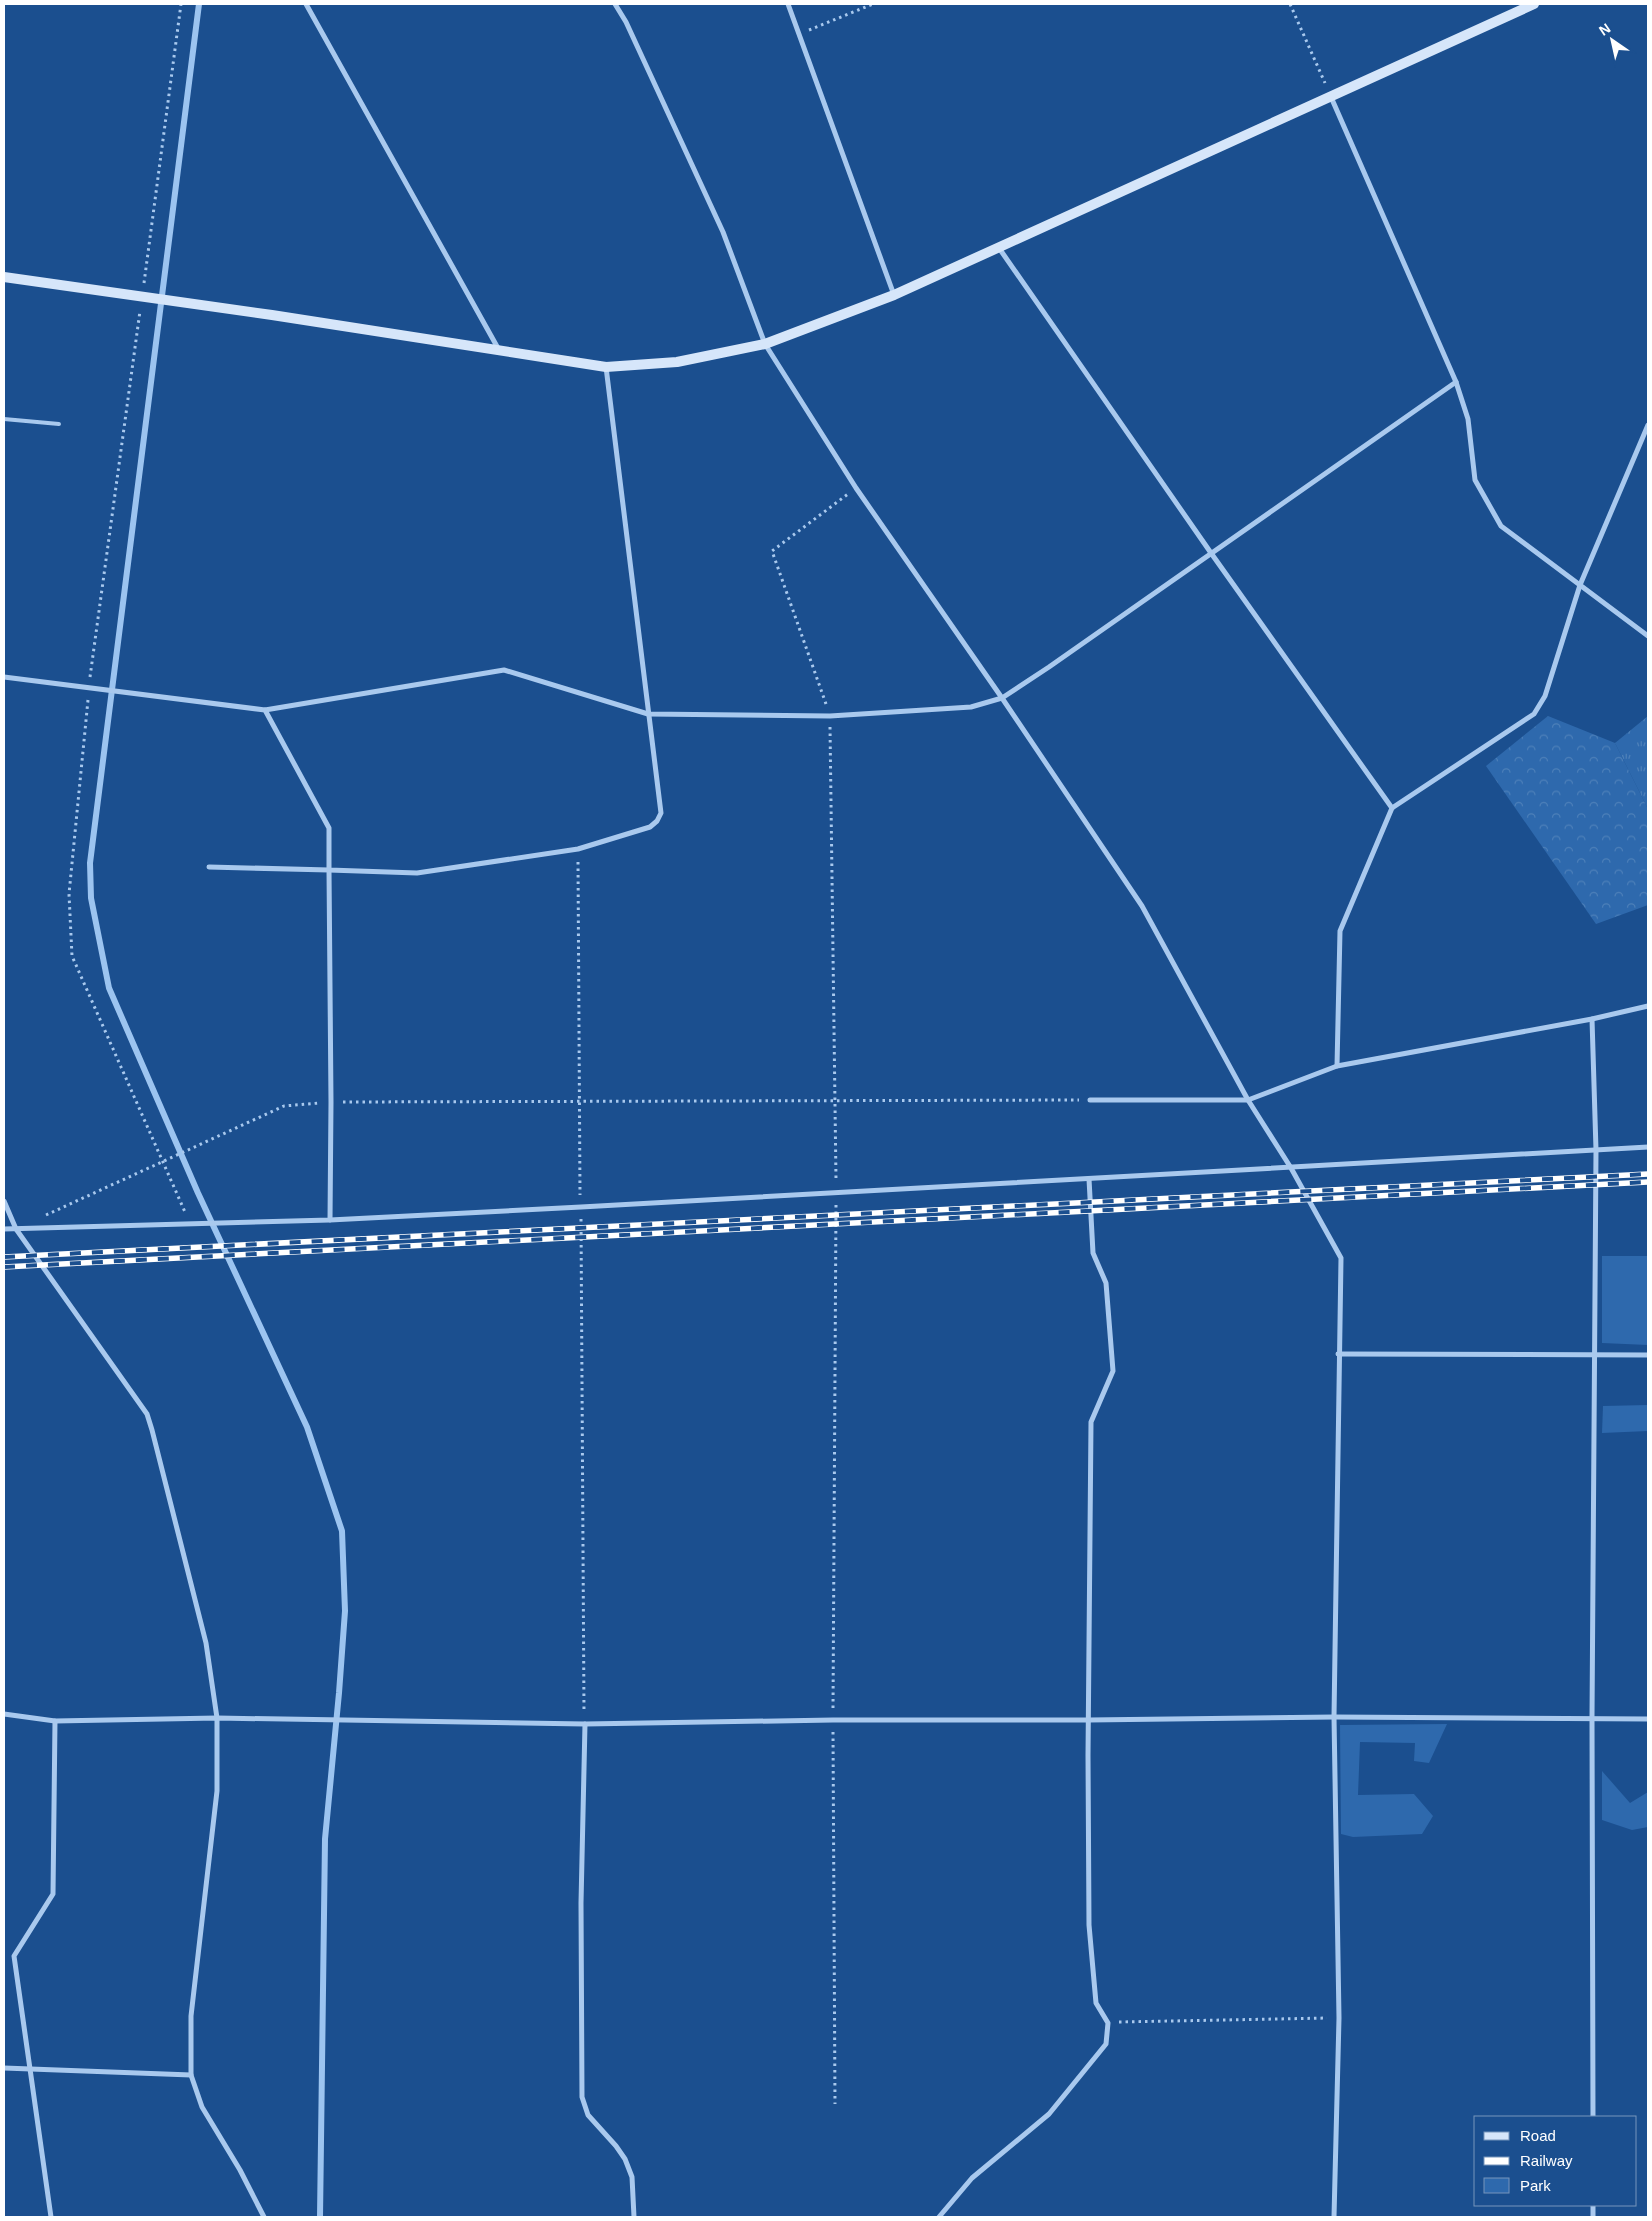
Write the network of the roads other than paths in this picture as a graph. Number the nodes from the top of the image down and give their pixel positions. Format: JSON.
{"nodes":[{"id":1,"x":306,"y":4,"type":"edge"},
{"id":2,"x":615,"y":4,"type":"edge"},
{"id":3,"x":788,"y":4,"type":"edge"},
{"id":4,"x":1534,"y":4,"type":"edge"},
{"id":5,"x":1331,"y":97,"type":"junction"},
{"id":6,"x":999,"y":248,"type":"junction"},
{"id":7,"x":4,"y":277,"type":"edge"},
{"id":8,"x":894,"y":295,"type":"junction"},
{"id":9,"x":765,"y":344,"type":"junction"},
{"id":10,"x":500,"y":352,"type":"junction"},
{"id":11,"x":606,"y":367,"type":"junction"},
{"id":12,"x":1456,"y":382,"type":"junction"},
{"id":13,"x":4,"y":419,"type":"edge"},
{"id":14,"x":59,"y":424,"type":"dead end"},
{"id":15,"x":1648,"y":425,"type":"edge"},
{"id":16,"x":1211,"y":553,"type":"junction"},
{"id":17,"x":1580,"y":585,"type":"junction"},
{"id":18,"x":1648,"y":636,"type":"edge"},
{"id":19,"x":4,"y":677,"type":"edge"},
{"id":20,"x":1002,"y":698,"type":"junction"},
{"id":21,"x":265,"y":710,"type":"junction"},
{"id":22,"x":648,"y":714,"type":"junction"},
{"id":23,"x":1392,"y":808,"type":"junction"},
{"id":24,"x":209,"y":867,"type":"dead end"},
{"id":25,"x":328,"y":870,"type":"junction"},
{"id":26,"x":1648,"y":1006,"type":"edge"},
{"id":27,"x":1592,"y":1020,"type":"junction"},
{"id":28,"x":1337,"y":1066,"type":"junction"},
{"id":29,"x":1090,"y":1100,"type":"road end"},
{"id":30,"x":1248,"y":1100,"type":"junction"},
{"id":31,"x":1648,"y":1147,"type":"edge"},
{"id":32,"x":1596,"y":1150,"type":"junction"},
{"id":33,"x":1291,"y":1168,"type":"junction"},
{"id":34,"x":1090,"y":1179,"type":"junction"},
{"id":35,"x":4,"y":1201,"type":"edge"},
{"id":36,"x":330,"y":1220,"type":"junction"},
{"id":37,"x":4,"y":1229,"type":"edge"},
{"id":38,"x":16,"y":1229,"type":"junction"},
{"id":39,"x":1338,"y":1354,"type":"junction"},
{"id":40,"x":1594,"y":1354,"type":"junction"},
{"id":41,"x":1648,"y":1355,"type":"edge"},
{"id":42,"x":4,"y":1714,"type":"edge"},
{"id":43,"x":1334,"y":1717,"type":"junction"},
{"id":44,"x":218,"y":1718,"type":"junction"},
{"id":45,"x":1592,"y":1718,"type":"junction"},
{"id":46,"x":1648,"y":1719,"type":"edge"},
{"id":47,"x":1089,"y":1720,"type":"junction"},
{"id":48,"x":55,"y":1721,"type":"junction"},
{"id":49,"x":584,"y":1724,"type":"junction"},
{"id":50,"x":4,"y":2068,"type":"edge"},
{"id":51,"x":30,"y":2069,"type":"junction"},
{"id":52,"x":190,"y":2075,"type":"junction"},
{"id":53,"x":1593,"y":2116,"type":"edge"},
{"id":54,"x":51,"y":2217,"type":"edge"},
{"id":55,"x":264,"y":2217,"type":"edge"},
{"id":56,"x":634,"y":2217,"type":"edge"},
{"id":57,"x":938,"y":2217,"type":"edge"},
{"id":58,"x":1334,"y":2217,"type":"edge"}],
"edges":[{"from":1,"to":10,"type":"street"},
{"from":2,"to":9,"type":"street"},
{"from":3,"to":8,"type":"street"},
{"from":4,"to":5,"type":"street"},
{"from":5,"to":6,"type":"street"},
{"from":5,"to":12,"type":"street"},
{"from":6,"to":8,"type":"street"},
{"from":6,"to":16,"type":"street"},
{"from":7,"to":10,"type":"street"},
{"from":8,"to":9,"type":"street"},
{"from":9,"to":11,"type":"street"},
{"from":9,"to":20,"type":"street"},
{"from":10,"to":11,"type":"street"},
{"from":11,"to":22,"type":"street"},
{"from":12,"to":16,"type":"street"},
{"from":12,"to":17,"type":"street"},
{"from":13,"to":14,"type":"lane"},
{"from":15,"to":17,"type":"street"},
{"from":16,"to":20,"type":"street"},
{"from":16,"to":23,"type":"street"},
{"from":17,"to":18,"type":"street"},
{"from":17,"to":23,"type":"street"},
{"from":19,"to":21,"type":"street"},
{"from":20,"to":22,"type":"street"},
{"from":20,"to":30,"type":"street"},
{"from":21,"to":22,"type":"street"},
{"from":21,"to":25,"type":"street"},
{"from":22,"to":25,"type":"street"},
{"from":23,"to":28,"type":"street"},
{"from":24,"to":25,"type":"street"},
{"from":25,"to":36,"type":"street"},
{"from":26,"to":27,"type":"street"},
{"from":27,"to":28,"type":"street"},
{"from":27,"to":32,"type":"street"},
{"from":28,"to":30,"type":"street"},
{"from":29,"to":30,"type":"street"},
{"from":30,"to":33,"type":"street"},
{"from":31,"to":32,"type":"street"},
{"from":32,"to":33,"type":"street"},
{"from":32,"to":40,"type":"street"},
{"from":33,"to":34,"type":"street"},
{"from":33,"to":39,"type":"street"},
{"from":34,"to":36,"type":"street"},
{"from":34,"to":47,"type":"street"},
{"from":35,"to":38,"type":"street"},
{"from":36,"to":38,"type":"street"},
{"from":37,"to":38,"type":"street"},
{"from":38,"to":44,"type":"street"},
{"from":39,"to":40,"type":"street"},
{"from":39,"to":43,"type":"street"},
{"from":40,"to":41,"type":"street"},
{"from":40,"to":45,"type":"street"},
{"from":42,"to":48,"type":"street"},
{"from":43,"to":45,"type":"street"},
{"from":43,"to":47,"type":"street"},
{"from":43,"to":58,"type":"street"},
{"from":44,"to":48,"type":"street"},
{"from":44,"to":49,"type":"street"},
{"from":44,"to":52,"type":"street"},
{"from":45,"to":46,"type":"street"},
{"from":45,"to":53,"type":"street"},
{"from":47,"to":49,"type":"street"},
{"from":47,"to":57,"type":"street"},
{"from":48,"to":51,"type":"street"},
{"from":49,"to":56,"type":"street"},
{"from":50,"to":51,"type":"street"},
{"from":51,"to":52,"type":"street"},
{"from":51,"to":54,"type":"street"},
{"from":52,"to":55,"type":"street"}]}
